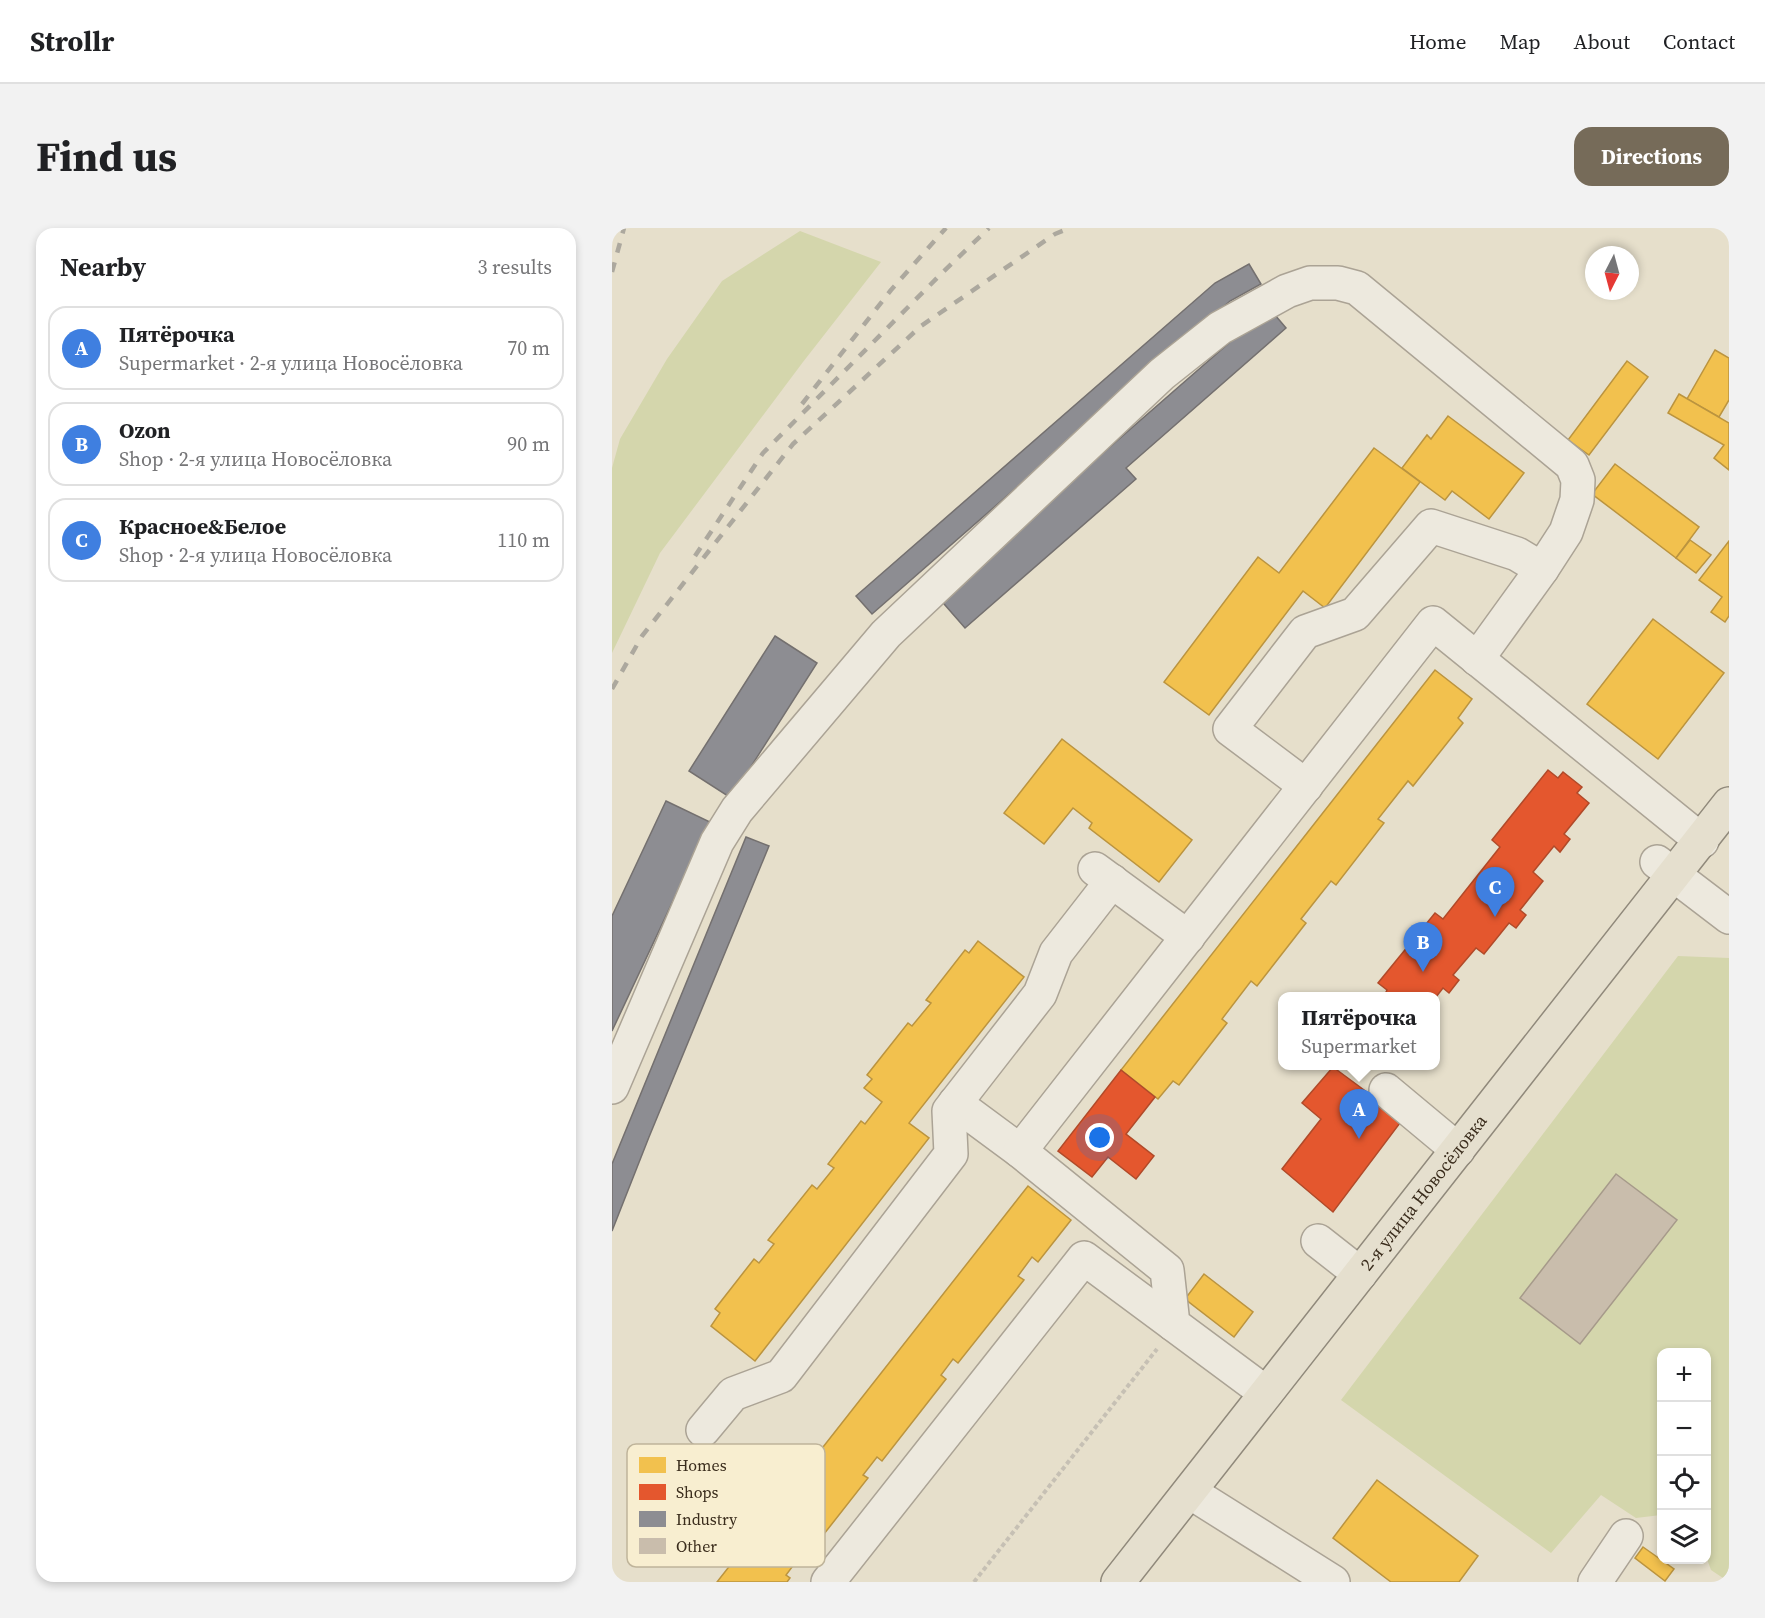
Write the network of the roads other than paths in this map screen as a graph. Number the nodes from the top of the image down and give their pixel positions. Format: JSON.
{"nodes":[{"id":1,"x":1542,"y":569,"type":"junction"},
{"id":2,"x":1477,"y":659,"type":"junction"},
{"id":3,"x":1306,"y":786,"type":"junction"},
{"id":4,"x":1729,"y":804,"type":"edge"},
{"id":5,"x":1702,"y":841,"type":"junction"},
{"id":6,"x":1667,"y":848,"type":"junction"},
{"id":7,"x":1729,"y":917,"type":"edge"},
{"id":8,"x":1188,"y":937,"type":"junction"},
{"id":9,"x":612,"y":1087,"type":"edge"},
{"id":10,"x":1386,"y":1090,"type":"dead end"},
{"id":11,"x":955,"y":1103,"type":"junction"},
{"id":12,"x":1458,"y":1150,"type":"junction"},
{"id":13,"x":1020,"y":1151,"type":"junction"},
{"id":14,"x":1318,"y":1241,"type":"dead end"},
{"id":15,"x":1360,"y":1274,"type":"junction"},
{"id":16,"x":1173,"y":1324,"type":"junction"},
{"id":17,"x":1266,"y":1394,"type":"junction"},
{"id":18,"x":703,"y":1430,"type":"dead end"},
{"id":19,"x":1190,"y":1492,"type":"junction"},
{"id":20,"x":1626,"y":1536,"type":"dead end"},
{"id":21,"x":828,"y":1582,"type":"edge"},
{"id":22,"x":1118,"y":1582,"type":"edge"},
{"id":23,"x":1333,"y":1582,"type":"edge"},
{"id":24,"x":1595,"y":1582,"type":"edge"}],
"edges":[{"from":1,"to":2,"type":"street"},
{"from":1,"to":3,"type":"street"},
{"from":1,"to":9,"type":"street"},
{"from":2,"to":3,"type":"street"},
{"from":2,"to":6,"type":"street"},
{"from":3,"to":8,"type":"street"},
{"from":4,"to":5,"type":"main road","name":"2-я улица Новосёловка"},
{"from":5,"to":6,"type":"main road","name":"2-я улица Новосёловка"},
{"from":5,"to":6,"type":"street"},
{"from":6,"to":7,"type":"street"},
{"from":6,"to":12,"type":"main road","name":"2-я улица Новосёловка"},
{"from":8,"to":11,"type":"street"},
{"from":8,"to":13,"type":"street"},
{"from":10,"to":12,"type":"street"},
{"from":11,"to":13,"type":"street"},
{"from":11,"to":18,"type":"street"},
{"from":12,"to":15,"type":"main road","name":"2-я улица Новосёловка"},
{"from":13,"to":16,"type":"street"},
{"from":14,"to":15,"type":"street"},
{"from":15,"to":17,"type":"main road","name":"2-я улица Новосёловка"},
{"from":16,"to":17,"type":"street"},
{"from":16,"to":21,"type":"street"},
{"from":17,"to":19,"type":"main road","name":"2-я улица Новосёловка"},
{"from":19,"to":22,"type":"main road","name":"2-я улица Новосёловка"},
{"from":19,"to":23,"type":"street"},
{"from":20,"to":24,"type":"street"}]}
